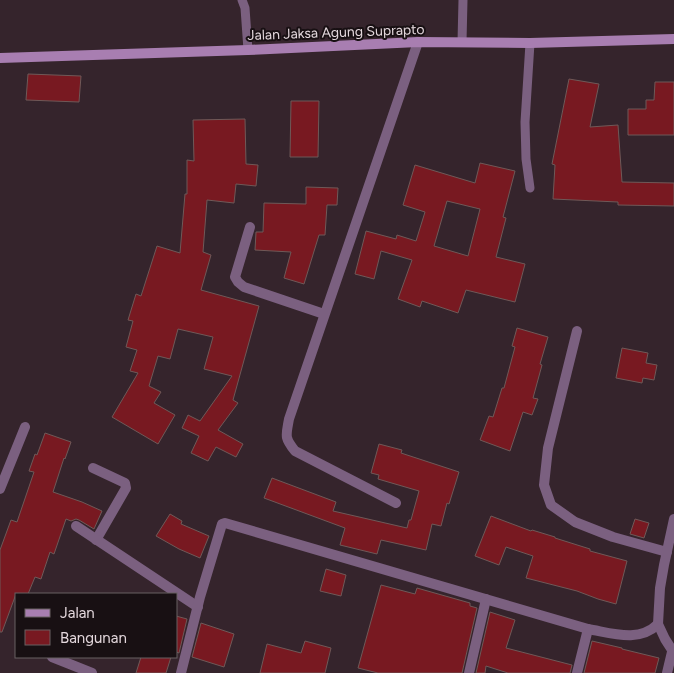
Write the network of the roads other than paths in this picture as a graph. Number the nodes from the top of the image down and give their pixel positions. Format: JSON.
{"nodes":[{"id":1,"x":242,"y":0,"type":"edge"},
{"id":2,"x":463,"y":0,"type":"edge"},
{"id":3,"x":674,"y":38,"type":"edge"},
{"id":4,"x":418,"y":42,"type":"junction"},
{"id":5,"x":462,"y":42,"type":"junction"},
{"id":6,"x":530,"y":43,"type":"junction"},
{"id":7,"x":248,"y":50,"type":"junction"},
{"id":8,"x":0,"y":58,"type":"edge"},
{"id":9,"x":530,"y":188,"type":"dead end"},
{"id":10,"x":250,"y":227,"type":"dead end"},
{"id":11,"x":324,"y":314,"type":"junction"},
{"id":12,"x":577,"y":331,"type":"dead end"},
{"id":13,"x":25,"y":427,"type":"dead end"},
{"id":14,"x":93,"y":468,"type":"dead end"},
{"id":15,"x":0,"y":489,"type":"edge"},
{"id":16,"x":396,"y":503,"type":"dead end"},
{"id":17,"x":674,"y":519,"type":"edge"},
{"id":18,"x":76,"y":526,"type":"dead end"},
{"id":19,"x":96,"y":540,"type":"junction"},
{"id":20,"x":666,"y":552,"type":"junction"},
{"id":21,"x":177,"y":593,"type":"edge"},
{"id":22,"x":178,"y":594,"type":"edge"},
{"id":23,"x":486,"y":599,"type":"junction"},
{"id":24,"x":198,"y":607,"type":"junction"},
{"id":25,"x":658,"y":624,"type":"junction"},
{"id":26,"x":588,"y":629,"type":"junction"},
{"id":27,"x":673,"y":652,"type":"edge"},
{"id":28,"x":54,"y":658,"type":"edge"},
{"id":29,"x":92,"y":673,"type":"edge"},
{"id":30,"x":181,"y":673,"type":"edge"},
{"id":31,"x":469,"y":673,"type":"edge"},
{"id":32,"x":577,"y":673,"type":"edge"},
{"id":33,"x":667,"y":673,"type":"edge"}],
"edges":[{"from":1,"to":7,"type":"lane"},
{"from":2,"to":5,"type":"lane"},
{"from":3,"to":6,"type":"main road","name":"Jalan Jaksa Agung Suprapto"},
{"from":4,"to":5,"type":"main road","name":"Jalan Jaksa Agung Suprapto"},
{"from":4,"to":7,"type":"main road","name":"Jalan Jaksa Agung Suprapto"},
{"from":4,"to":11,"type":"street"},
{"from":5,"to":6,"type":"main road","name":"Jalan Jaksa Agung Suprapto"},
{"from":6,"to":9,"type":"lane"},
{"from":7,"to":8,"type":"main road","name":"Jalan Jaksa Agung Suprapto"},
{"from":10,"to":11,"type":"street"},
{"from":11,"to":16,"type":"street"},
{"from":12,"to":20,"type":"street"},
{"from":13,"to":15,"type":"street"},
{"from":14,"to":19,"type":"street"},
{"from":17,"to":20,"type":"street"},
{"from":18,"to":19,"type":"street"},
{"from":19,"to":21,"type":"street"},
{"from":20,"to":25,"type":"street"},
{"from":22,"to":24,"type":"street"},
{"from":23,"to":24,"type":"street"},
{"from":23,"to":26,"type":"street"},
{"from":23,"to":31,"type":"street"},
{"from":24,"to":30,"type":"street"},
{"from":25,"to":26,"type":"street"},
{"from":25,"to":27,"type":"street"},
{"from":26,"to":32,"type":"street"},
{"from":27,"to":33,"type":"street"},
{"from":28,"to":29,"type":"street"}]}
